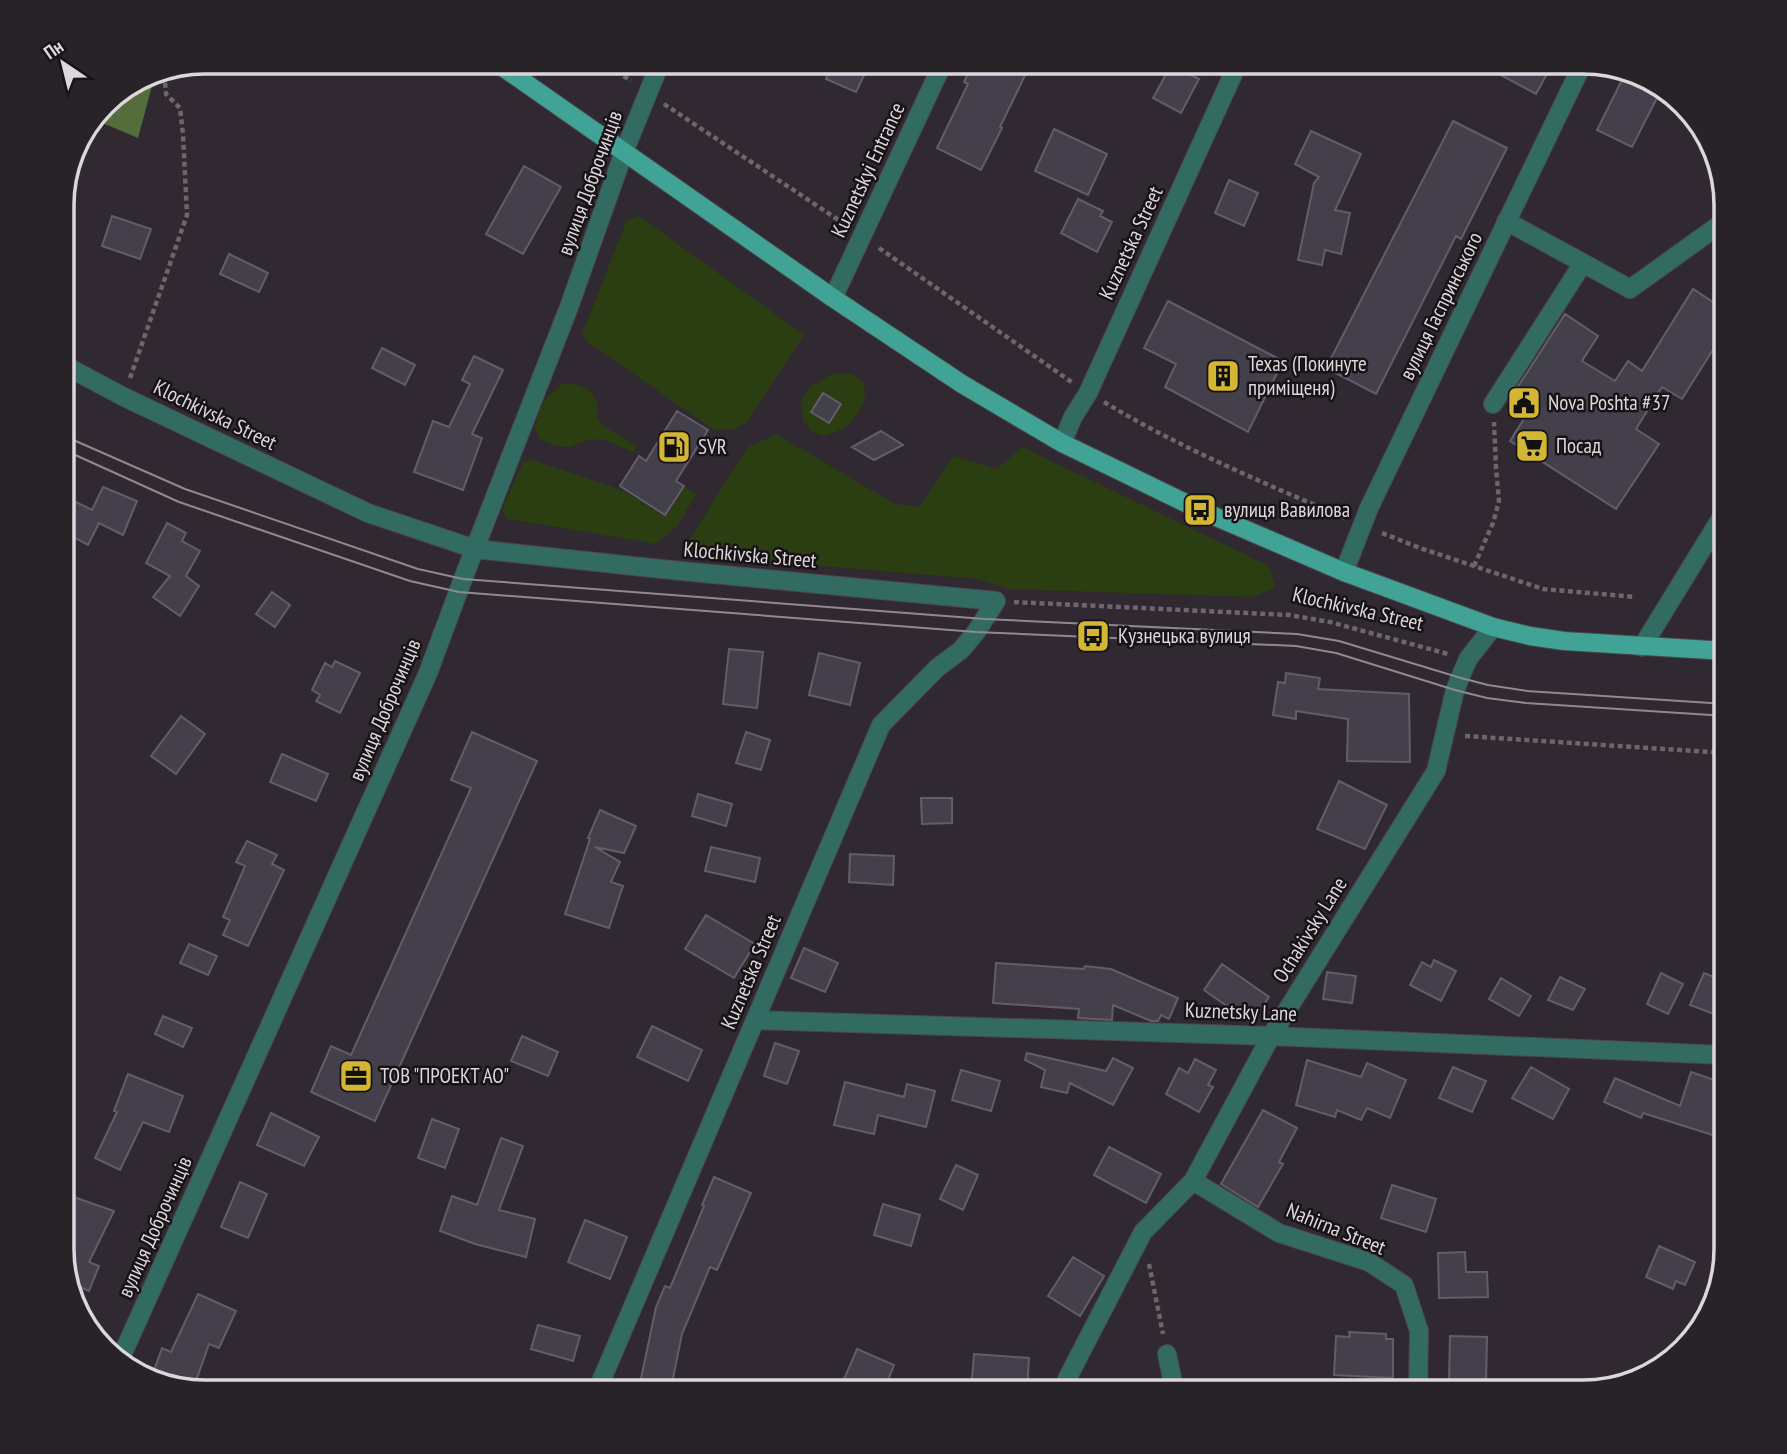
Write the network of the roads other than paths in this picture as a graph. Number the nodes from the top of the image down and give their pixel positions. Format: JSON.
{"nodes":[{"id":1,"x":513,"y":74,"type":"edge"},
{"id":2,"x":656,"y":74,"type":"edge"},
{"id":3,"x":938,"y":74,"type":"edge"},
{"id":4,"x":1233,"y":74,"type":"edge"},
{"id":5,"x":1578,"y":74,"type":"edge"},
{"id":6,"x":624,"y":152,"type":"junction"},
{"id":7,"x":1506,"y":221,"type":"junction"},
{"id":8,"x":1714,"y":229,"type":"edge"},
{"id":9,"x":1583,"y":263,"type":"junction"},
{"id":10,"x":833,"y":298,"type":"junction"},
{"id":11,"x":74,"y":370,"type":"edge"},
{"id":12,"x":1493,"y":404,"type":"road end"},
{"id":13,"x":1062,"y":443,"type":"junction"},
{"id":14,"x":1714,"y":530,"type":"edge"},
{"id":15,"x":475,"y":549,"type":"junction"},
{"id":16,"x":1344,"y":572,"type":"junction"},
{"id":17,"x":996,"y":601,"type":"joint"},
{"id":18,"x":1493,"y":627,"type":"junction"},
{"id":19,"x":1642,"y":648,"type":"junction"},
{"id":20,"x":1714,"y":651,"type":"edge"},
{"id":21,"x":755,"y":1020,"type":"junction"},
{"id":22,"x":1271,"y":1036,"type":"junction"},
{"id":23,"x":1714,"y":1054,"type":"edge"},
{"id":24,"x":1193,"y":1181,"type":"junction"},
{"id":25,"x":124,"y":1352,"type":"edge"},
{"id":26,"x":1167,"y":1354,"type":"dead end"},
{"id":27,"x":602,"y":1380,"type":"edge"},
{"id":28,"x":1067,"y":1380,"type":"edge"},
{"id":29,"x":1172,"y":1380,"type":"edge"},
{"id":30,"x":1418,"y":1380,"type":"edge"}],
"edges":[{"from":1,"to":6,"type":"main road","name":"Klochkivska Street"},
{"from":2,"to":6,"type":"street","name":"вулиця Доброчинців"},
{"from":3,"to":10,"type":"street","name":"Kuznetskyi Entrance"},
{"from":4,"to":13,"type":"street","name":"Kuznetska Street"},
{"from":5,"to":7,"type":"street","name":"вулиця Гаспринського"},
{"from":6,"to":10,"type":"main road","name":"Klochkivska Street"},
{"from":6,"to":15,"type":"street","name":"вулиця Доброчинців"},
{"from":7,"to":9,"type":"street"},
{"from":7,"to":16,"type":"street","name":"вулиця Гаспринського"},
{"from":8,"to":9,"type":"street"},
{"from":9,"to":12,"type":"street"},
{"from":10,"to":13,"type":"main road","name":"Klochkivska Street"},
{"from":11,"to":15,"type":"street","name":"Klochkivska Street"},
{"from":13,"to":16,"type":"main road","name":"Klochkivska Street"},
{"from":14,"to":19,"type":"street"},
{"from":15,"to":17,"type":"street","name":"Klochkivska Street"},
{"from":15,"to":25,"type":"street","name":"вулиця Доброчинців"},
{"from":16,"to":18,"type":"main road","name":"Klochkivska Street"},
{"from":17,"to":21,"type":"street","name":"Kuznetska Street"},
{"from":18,"to":19,"type":"main road","name":"Klochkivska Street"},
{"from":18,"to":22,"type":"street","name":"Ochakivsky Lane"},
{"from":19,"to":20,"type":"main road","name":"Klochkivska Street"},
{"from":21,"to":22,"type":"street","name":"Kuznetsky Lane"},
{"from":21,"to":27,"type":"street","name":"Kuznetska Street"},
{"from":22,"to":23,"type":"street","name":"Kuznetsky Lane"},
{"from":22,"to":24,"type":"street","name":"Ochakivsky Lane"},
{"from":24,"to":28,"type":"street","name":"Ochakivsky Lane"},
{"from":24,"to":30,"type":"street","name":"Nahirna Street"},
{"from":26,"to":29,"type":"street"}]}
